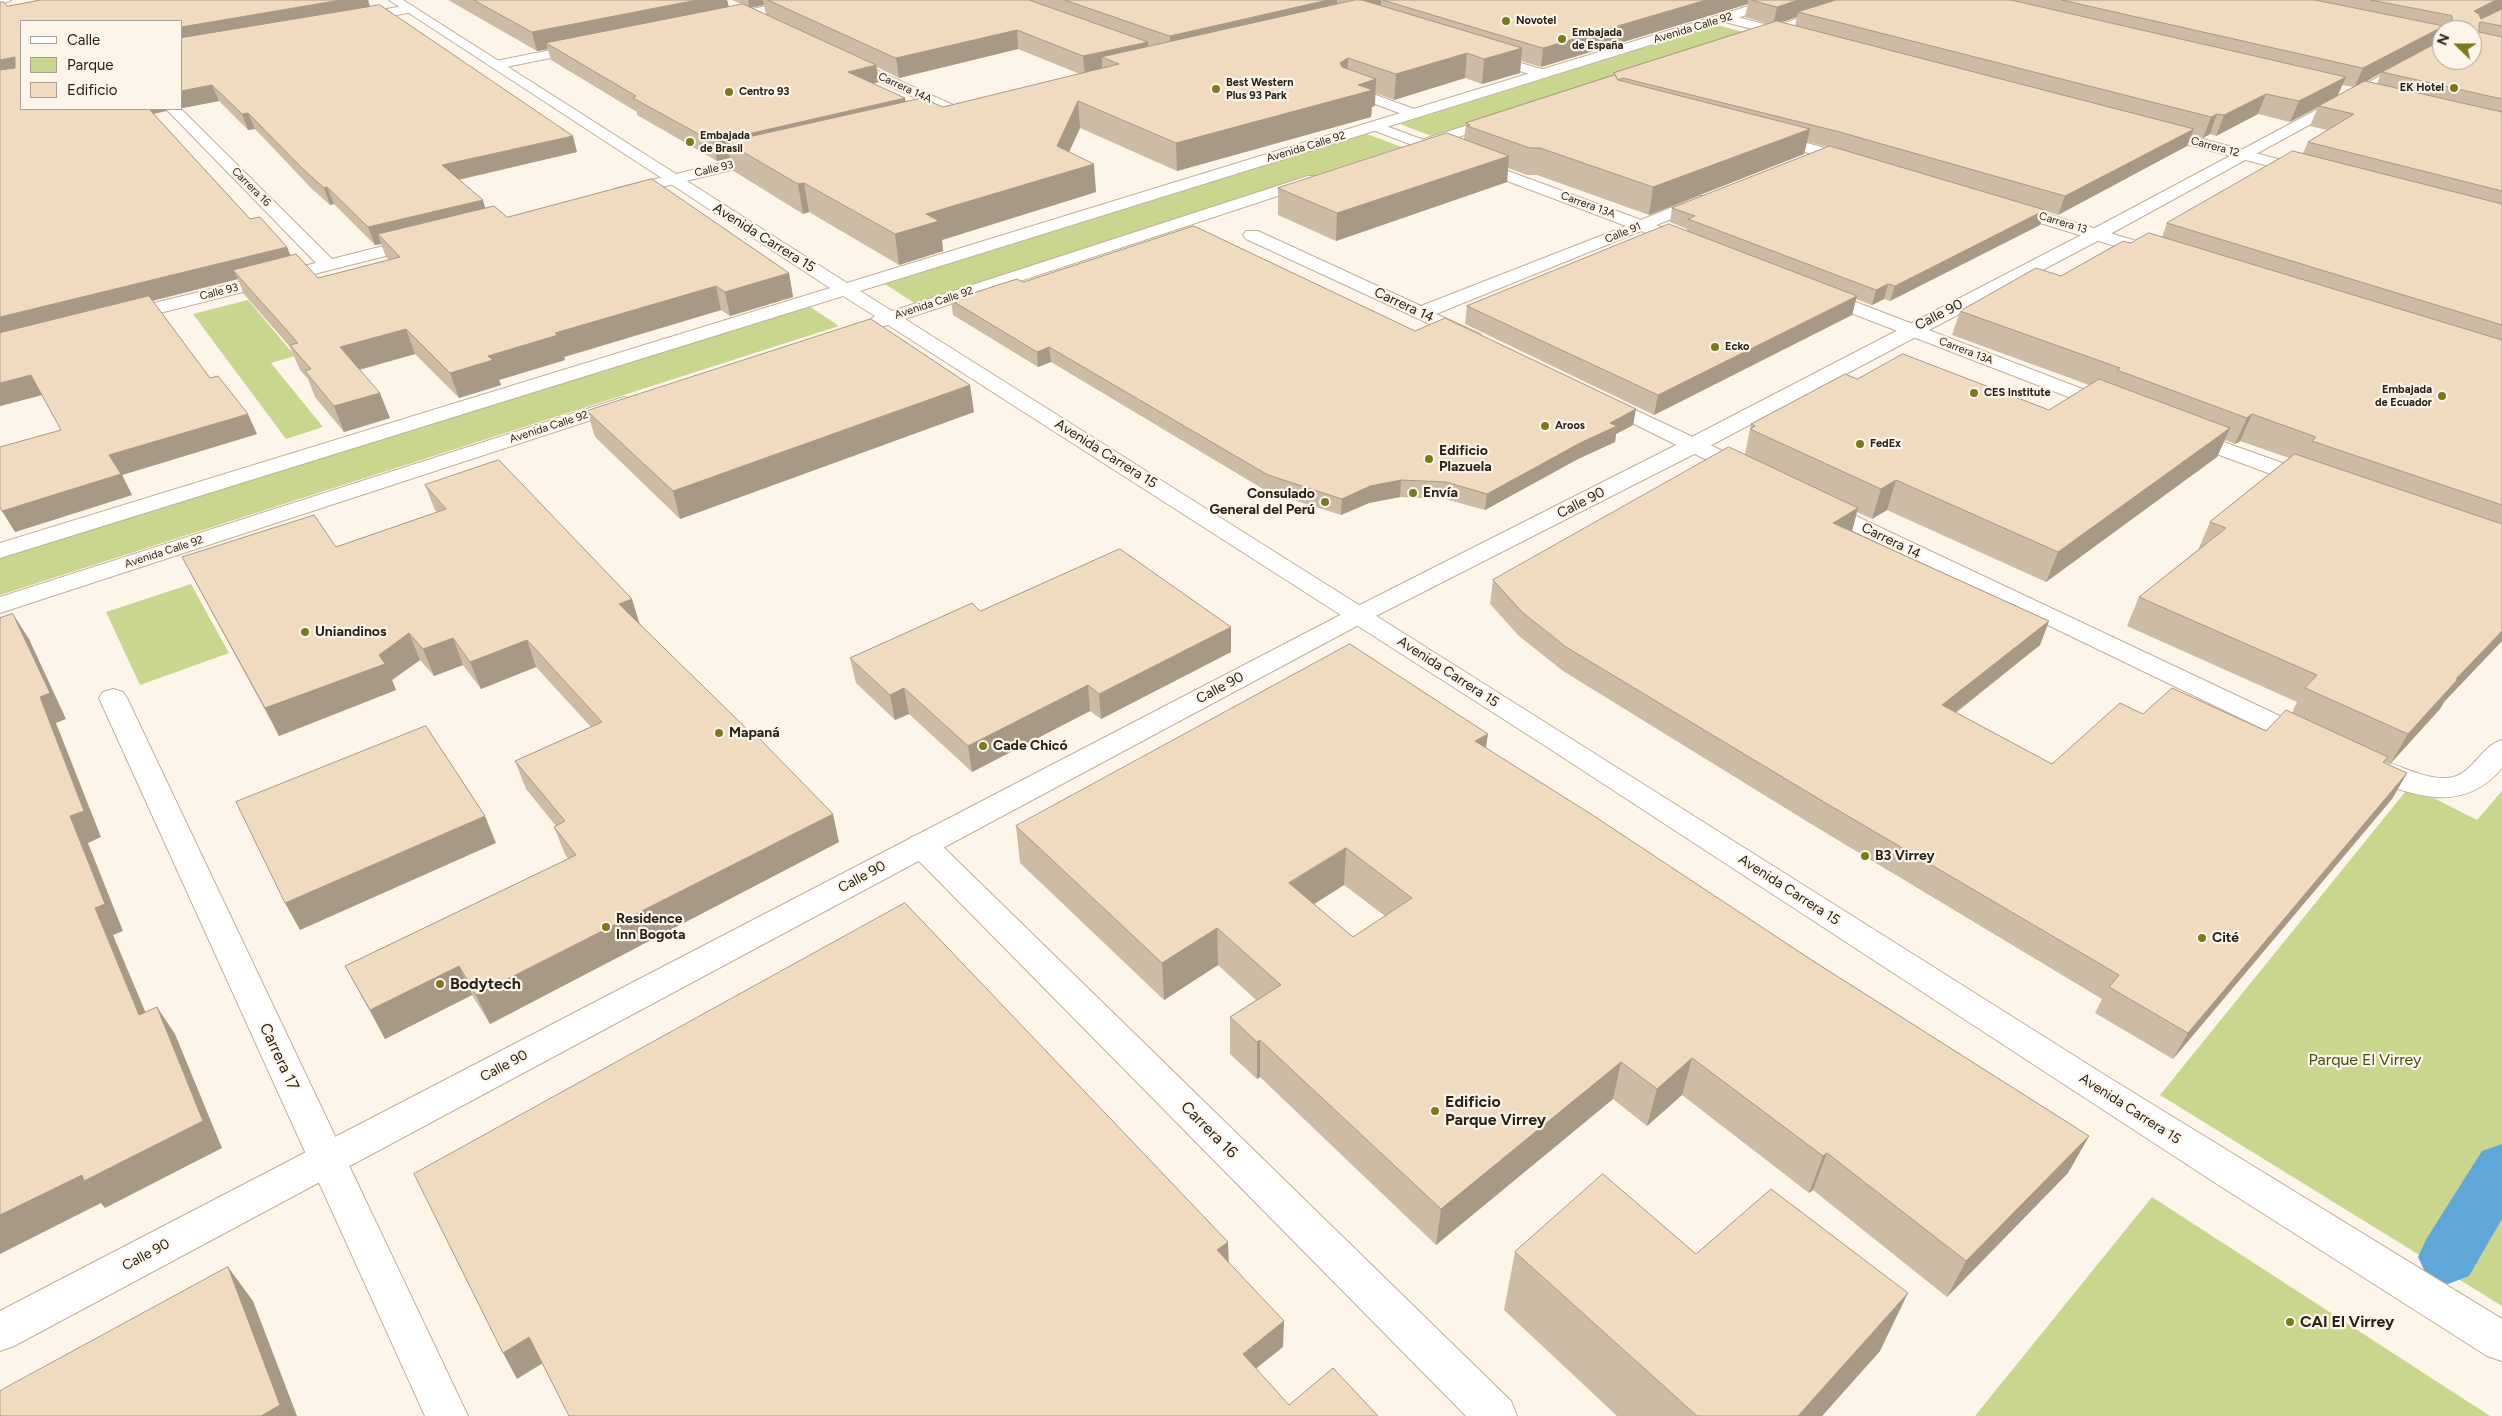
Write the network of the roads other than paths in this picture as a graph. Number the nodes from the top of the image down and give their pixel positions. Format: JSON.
{"nodes":[{"id":1,"x":395,"y":0,"type":"edge"},
{"id":2,"x":815,"y":0,"type":"edge"},
{"id":3,"x":1781,"y":0,"type":"edge"},
{"id":4,"x":1868,"y":0,"type":"edge"},
{"id":5,"x":0,"y":1,"type":"edge"},
{"id":6,"x":725,"y":4,"type":"dead end"},
{"id":7,"x":5,"y":8,"type":"edge"},
{"id":8,"x":408,"y":9,"type":"junction"},
{"id":9,"x":747,"y":14,"type":"junction"},
{"id":10,"x":1725,"y":18,"type":"junction"},
{"id":11,"x":2397,"y":20,"type":"edge"},
{"id":12,"x":337,"y":21,"type":"edge"},
{"id":13,"x":708,"y":22,"type":"edge"},
{"id":14,"x":768,"y":24,"type":"edge"},
{"id":15,"x":2432,"y":27,"type":"edge"},
{"id":16,"x":2384,"y":28,"type":"edge"},
{"id":17,"x":1774,"y":30,"type":"junction"},
{"id":18,"x":2432,"y":38,"type":"edge"},
{"id":19,"x":1811,"y":40,"type":"edge"},
{"id":20,"x":1736,"y":42,"type":"edge"},
{"id":21,"x":600,"y":44,"type":"edge"},
{"id":22,"x":828,"y":52,"type":"edge"},
{"id":23,"x":1471,"y":52,"type":"edge"},
{"id":24,"x":2432,"y":53,"type":"edge"},
{"id":25,"x":496,"y":66,"type":"junction"},
{"id":26,"x":1542,"y":74,"type":"junction"},
{"id":27,"x":1348,"y":90,"type":"edge"},
{"id":28,"x":2335,"y":90,"type":"edge"},
{"id":29,"x":2363,"y":97,"type":"junction"},
{"id":30,"x":975,"y":108,"type":"edge"},
{"id":31,"x":174,"y":110,"type":"edge"},
{"id":32,"x":957,"y":112,"type":"junction"},
{"id":33,"x":1415,"y":114,"type":"junction"},
{"id":34,"x":1515,"y":114,"type":"edge"},
{"id":35,"x":938,"y":117,"type":"edge"},
{"id":36,"x":1375,"y":126,"type":"junction"},
{"id":37,"x":2140,"y":127,"type":"edge"},
{"id":38,"x":1751,"y":133,"type":"edge"},
{"id":39,"x":1424,"y":144,"type":"junction"},
{"id":40,"x":785,"y":152,"type":"edge"},
{"id":41,"x":1826,"y":152,"type":"junction"},
{"id":42,"x":1395,"y":153,"type":"edge"},
{"id":43,"x":2243,"y":154,"type":"junction"},
{"id":44,"x":1799,"y":164,"type":"edge"},
{"id":45,"x":1873,"y":166,"type":"edge"},
{"id":46,"x":1329,"y":174,"type":"edge"},
{"id":47,"x":2328,"y":177,"type":"edge"},
{"id":48,"x":670,"y":179,"type":"junction"},
{"id":49,"x":1725,"y":193,"type":"edge"},
{"id":50,"x":604,"y":196,"type":"edge"},
{"id":51,"x":1994,"y":203,"type":"edge"},
{"id":52,"x":1642,"y":225,"type":"junction"},
{"id":53,"x":2097,"y":234,"type":"junction"},
{"id":54,"x":1252,"y":235,"type":"dead end"},
{"id":55,"x":441,"y":237,"type":"edge"},
{"id":56,"x":1707,"y":250,"type":"edge"},
{"id":57,"x":2173,"y":258,"type":"edge"},
{"id":58,"x":328,"y":265,"type":"junction"},
{"id":59,"x":1800,"y":287,"type":"edge"},
{"id":60,"x":846,"y":290,"type":"junction"},
{"id":61,"x":1420,"y":313,"type":"junction"},
{"id":62,"x":890,"y":317,"type":"junction"},
{"id":63,"x":105,"y":321,"type":"edge"},
{"id":64,"x":858,"y":328,"type":"edge"},
{"id":65,"x":1911,"y":330,"type":"junction"},
{"id":66,"x":1491,"y":347,"type":"edge"},
{"id":67,"x":1579,"y":390,"type":"edge"},
{"id":68,"x":642,"y":398,"type":"edge"},
{"id":69,"x":2125,"y":412,"type":"edge"},
{"id":70,"x":2172,"y":430,"type":"edge"},
{"id":71,"x":1694,"y":445,"type":"junction"},
{"id":72,"x":1765,"y":480,"type":"edge"},
{"id":73,"x":2329,"y":487,"type":"edge"},
{"id":74,"x":1800,"y":497,"type":"edge"},
{"id":75,"x":0,"y":552,"type":"edge"},
{"id":76,"x":0,"y":605,"type":"edge"},
{"id":77,"x":1359,"y":615,"type":"junction"},
{"id":78,"x":113,"y":698,"type":"dead end"},
{"id":79,"x":2323,"y":748,"type":"edge"},
{"id":80,"x":2502,"y":749,"type":"edge"},
{"id":81,"x":2349,"y":759,"type":"edge"},
{"id":82,"x":922,"y":845,"type":"junction"},
{"id":83,"x":328,"y":1159,"type":"junction"},
{"id":84,"x":0,"y":1332,"type":"edge"},
{"id":85,"x":2502,"y":1342,"type":"edge"},
{"id":86,"x":446,"y":1416,"type":"edge"},
{"id":87,"x":1496,"y":1416,"type":"edge"}],
"edges":[{"from":1,"to":8,"type":"street","name":"Avenida Carrera 15"},
{"from":2,"to":9,"type":"street"},
{"from":3,"to":10,"type":"street","name":"Avenida Calle 92"},
{"from":4,"to":17,"type":"street","name":"Avenida Calle 92"},
{"from":5,"to":7,"type":"street"},
{"from":6,"to":9,"type":"street"},
{"from":8,"to":12,"type":"street"},
{"from":8,"to":25,"type":"street","name":"Avenida Carrera 15"},
{"from":9,"to":13,"type":"street"},
{"from":9,"to":14,"type":"street"},
{"from":10,"to":17,"type":"street"},
{"from":10,"to":26,"type":"street","name":"Avenida Calle 92"},
{"from":11,"to":15,"type":"street"},
{"from":16,"to":18,"type":"street"},
{"from":17,"to":19,"type":"street"},
{"from":17,"to":20,"type":"street","name":"Avenida Calle 92"},
{"from":21,"to":25,"type":"street"},
{"from":22,"to":32,"type":"street","name":"Carrera 14A"},
{"from":23,"to":26,"type":"street"},
{"from":24,"to":29,"type":"street","name":"Calle 90"},
{"from":25,"to":48,"type":"street","name":"Avenida Carrera 15"},
{"from":26,"to":33,"type":"street","name":"Avenida Calle 92"},
{"from":27,"to":33,"type":"street"},
{"from":28,"to":29,"type":"street"},
{"from":29,"to":43,"type":"street","name":"Calle 90"},
{"from":30,"to":32,"type":"street"},
{"from":31,"to":58,"type":"street","name":"Carrera 16"},
{"from":32,"to":35,"type":"street"},
{"from":33,"to":36,"type":"street","name":"Avenida Calle 92"},
{"from":34,"to":39,"type":"street"},
{"from":36,"to":39,"type":"street","name":"Carrera 13A"},
{"from":36,"to":60,"type":"street","name":"Avenida Calle 92"},
{"from":37,"to":43,"type":"street","name":"Carrera 12"},
{"from":38,"to":41,"type":"street"},
{"from":39,"to":42,"type":"street"},
{"from":39,"to":52,"type":"street","name":"Carrera 13A"},
{"from":40,"to":48,"type":"street","name":"Calle 93"},
{"from":41,"to":44,"type":"street"},
{"from":41,"to":45,"type":"street"},
{"from":43,"to":47,"type":"street","name":"Carrera 12"},
{"from":43,"to":53,"type":"street","name":"Calle 90"},
{"from":46,"to":62,"type":"street","name":"Avenida Calle 92"},
{"from":48,"to":50,"type":"street","name":"Calle 93"},
{"from":48,"to":60,"type":"street","name":"Avenida Carrera 15"},
{"from":49,"to":52,"type":"street","name":"Calle 91"},
{"from":51,"to":53,"type":"street","name":"Carrera 13"},
{"from":52,"to":56,"type":"street","name":"Carrera 13A"},
{"from":52,"to":61,"type":"street","name":"Calle 91"},
{"from":53,"to":57,"type":"street","name":"Carrera 13"},
{"from":53,"to":65,"type":"street","name":"Calle 90"},
{"from":54,"to":61,"type":"street","name":"Carrera 14"},
{"from":55,"to":58,"type":"street","name":"Calle 93"},
{"from":58,"to":63,"type":"street","name":"Calle 93"},
{"from":59,"to":65,"type":"street","name":"Carrera 13A"},
{"from":60,"to":62,"type":"street","name":"Avenida Carrera 15"},
{"from":60,"to":75,"type":"street","name":"Avenida Calle 92"},
{"from":61,"to":66,"type":"street","name":"Carrera 14"},
{"from":62,"to":64,"type":"street","name":"Avenida Calle 92"},
{"from":62,"to":77,"type":"street","name":"Avenida Carrera 15"},
{"from":65,"to":69,"type":"street","name":"Carrera 13A"},
{"from":65,"to":71,"type":"street","name":"Calle 90"},
{"from":67,"to":71,"type":"street"},
{"from":68,"to":76,"type":"street","name":"Avenida Calle 92"},
{"from":70,"to":73,"type":"street"},
{"from":71,"to":72,"type":"street"},
{"from":71,"to":77,"type":"street","name":"Calle 90"},
{"from":74,"to":79,"type":"street","name":"Carrera 14"},
{"from":77,"to":82,"type":"street","name":"Calle 90"},
{"from":77,"to":85,"type":"street","name":"Avenida Carrera 15"},
{"from":78,"to":83,"type":"street","name":"Carrera 17"},
{"from":80,"to":81,"type":"street"},
{"from":82,"to":83,"type":"street","name":"Calle 90"},
{"from":82,"to":87,"type":"street","name":"Carrera 16"},
{"from":83,"to":84,"type":"street","name":"Calle 90"},
{"from":83,"to":86,"type":"street","name":"Carrera 17"}]}
